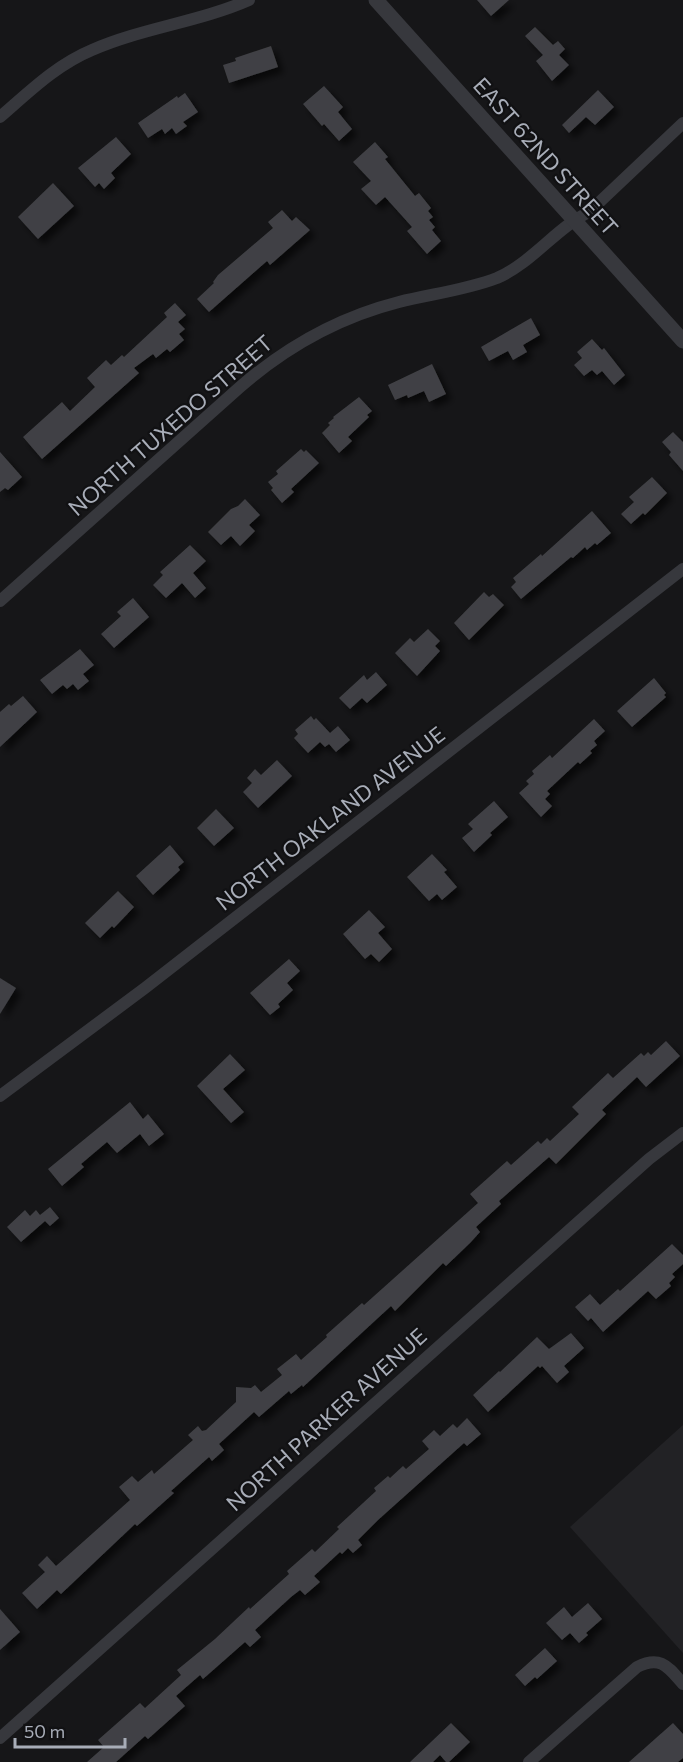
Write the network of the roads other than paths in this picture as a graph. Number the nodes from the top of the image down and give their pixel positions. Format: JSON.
{"nodes":[{"id":1,"x":249,"y":0,"type":"edge"},
{"id":2,"x":376,"y":0,"type":"edge"},
{"id":3,"x":0,"y":117,"type":"edge"},
{"id":4,"x":683,"y":123,"type":"edge"},
{"id":5,"x":573,"y":220,"type":"junction"},
{"id":6,"x":683,"y":342,"type":"edge"},
{"id":7,"x":683,"y":569,"type":"edge"},
{"id":8,"x":0,"y":601,"type":"edge"},
{"id":9,"x":0,"y":1096,"type":"edge"},
{"id":10,"x":683,"y":1133,"type":"edge"},
{"id":11,"x":683,"y":1684,"type":"edge"},
{"id":12,"x":0,"y":1738,"type":"edge"},
{"id":13,"x":528,"y":1762,"type":"edge"}],
"edges":[{"from":1,"to":3,"type":"street"},
{"from":2,"to":5,"type":"street","name":"EAST 62ND STREET"},
{"from":4,"to":5,"type":"street","name":"NORTH TUXEDO STREET"},
{"from":5,"to":6,"type":"street","name":"EAST 62ND STREET"},
{"from":5,"to":8,"type":"street","name":"NORTH TUXEDO STREET"},
{"from":7,"to":9,"type":"street","name":"NORTH OAKLAND AVENUE"},
{"from":10,"to":12,"type":"street","name":"NORTH PARKER AVENUE"},
{"from":11,"to":13,"type":"street"}]}
